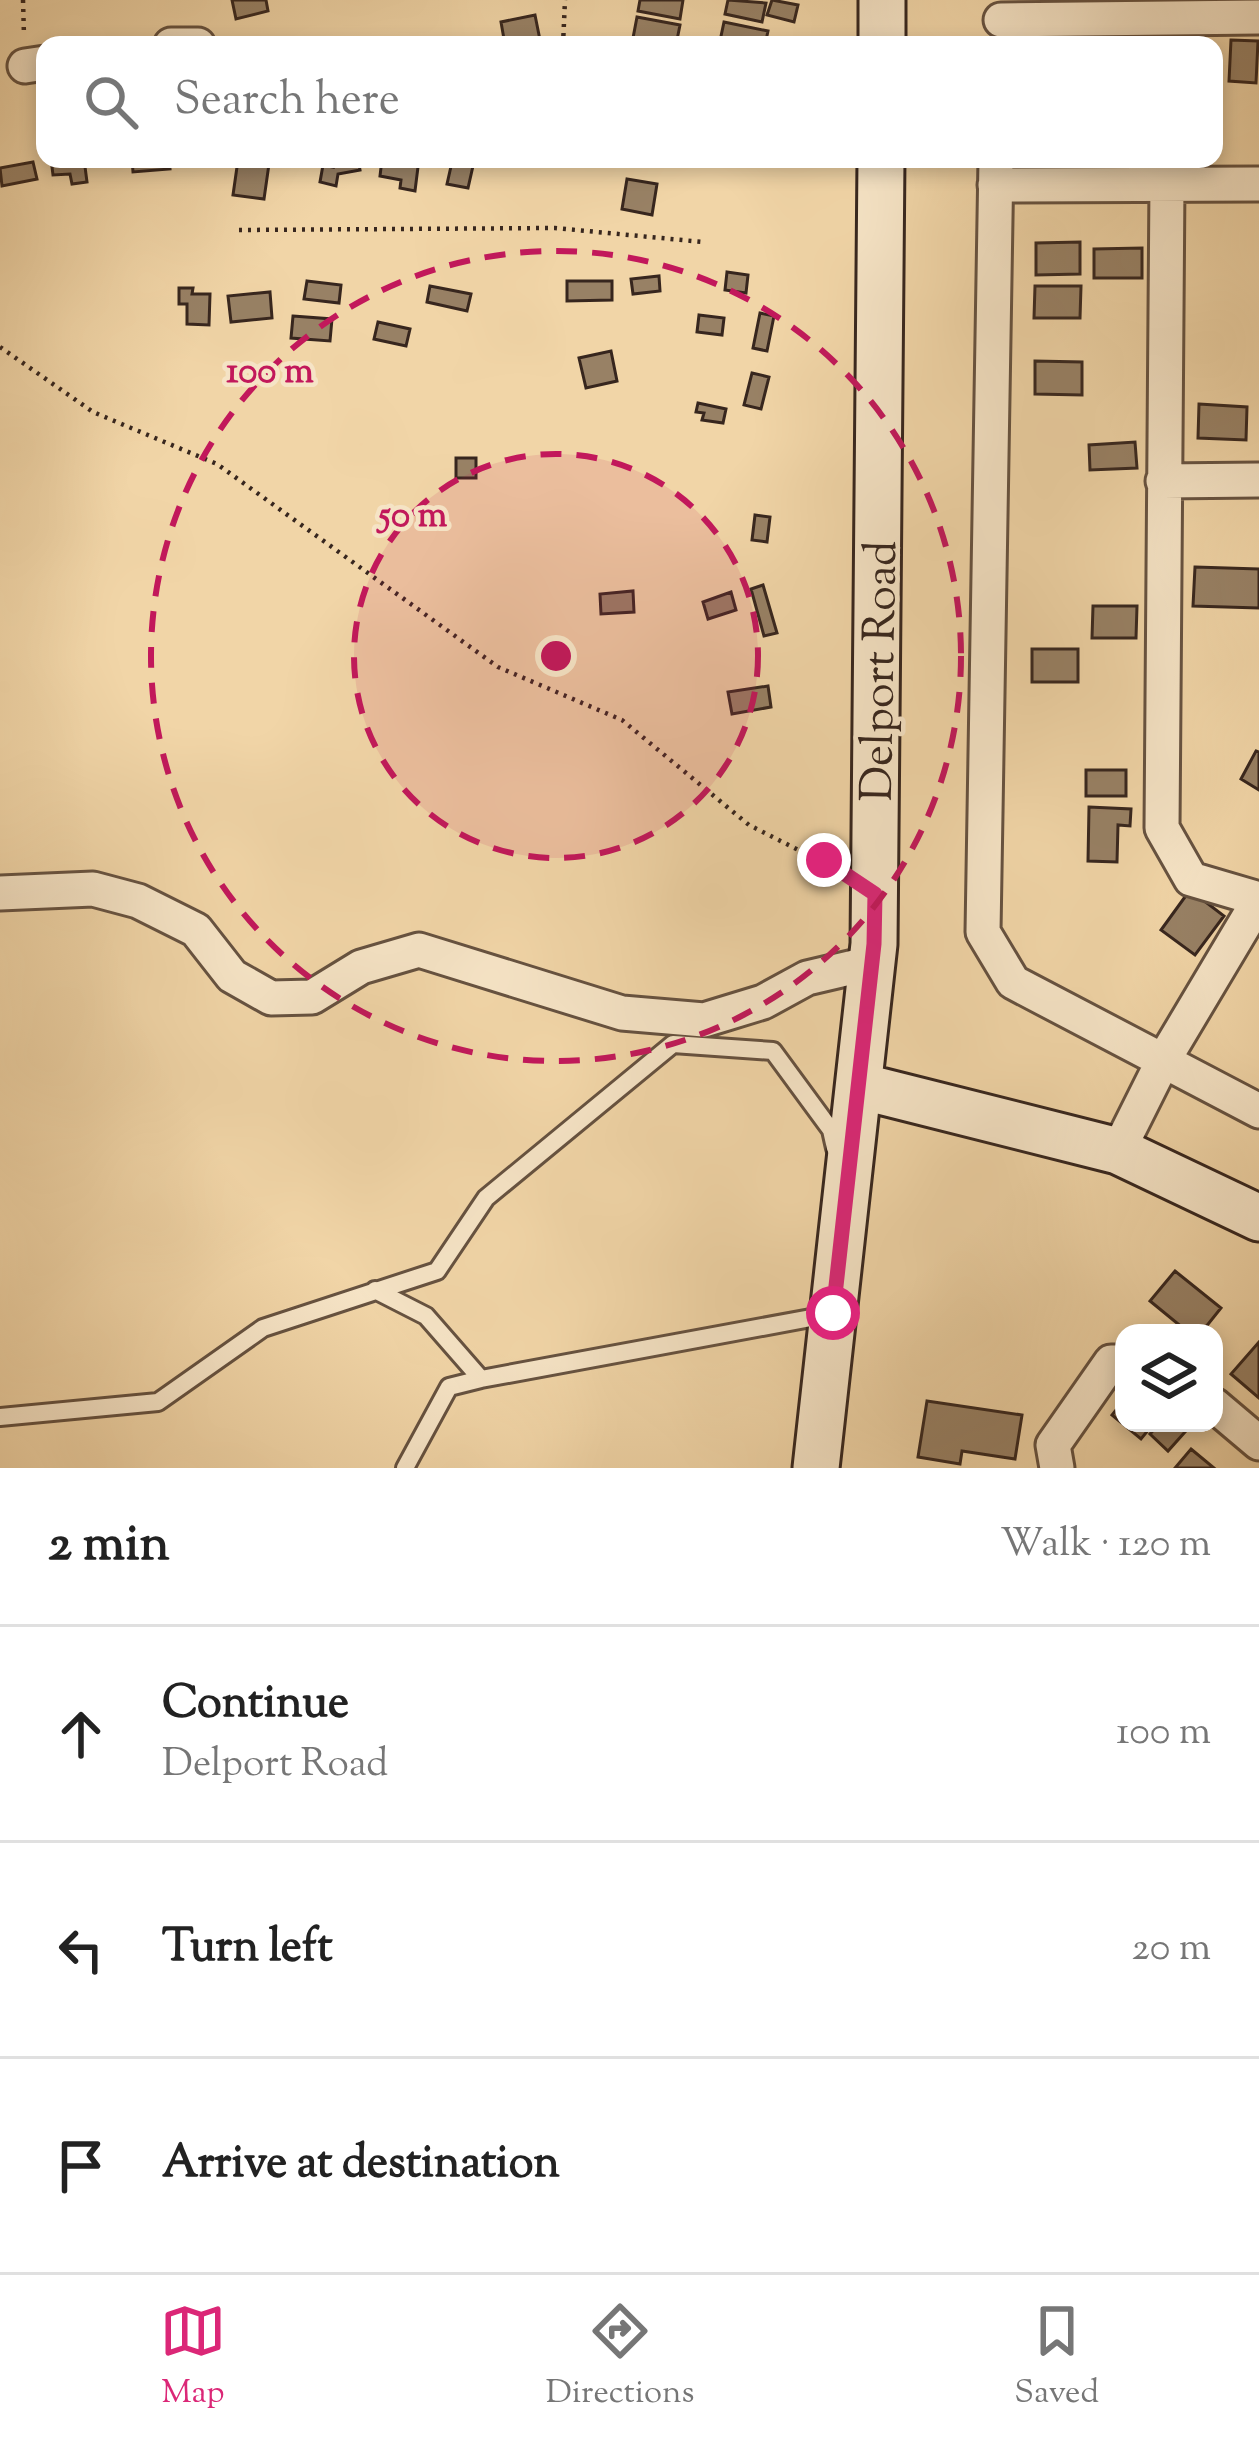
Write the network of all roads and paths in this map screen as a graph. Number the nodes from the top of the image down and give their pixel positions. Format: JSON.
{"nodes":[{"id":1,"x":565,"y":0,"type":"edge"},
{"id":2,"x":882,"y":0,"type":"edge"},
{"id":3,"x":1259,"y":17,"type":"edge"},
{"id":4,"x":1001,"y":22,"type":"edge"},
{"id":5,"x":563,"y":36,"type":"edge"},
{"id":6,"x":882,"y":36,"type":"edge"},
{"id":7,"x":881,"y":168,"type":"edge"},
{"id":8,"x":996,"y":172,"type":"edge"},
{"id":9,"x":1167,"y":183,"type":"junction"},
{"id":10,"x":1259,"y":184,"type":"edge"},
{"id":11,"x":238,"y":230,"type":"dead end"},
{"id":12,"x":703,"y":242,"type":"dead end"},
{"id":13,"x":0,"y":347,"type":"edge"},
{"id":14,"x":1259,"y":480,"type":"edge"},
{"id":15,"x":1163,"y":481,"type":"junction"},
{"id":16,"x":0,"y":893,"type":"edge"},
{"id":17,"x":875,"y":894,"type":"junction"},
{"id":18,"x":1259,"y":900,"type":"edge"},
{"id":19,"x":871,"y":963,"type":"junction"},
{"id":20,"x":1163,"y":1061,"type":"junction"},
{"id":21,"x":860,"y":1086,"type":"junction"},
{"id":22,"x":1259,"y":1111,"type":"edge"},
{"id":23,"x":1118,"y":1151,"type":"junction"},
{"id":24,"x":846,"y":1196,"type":"junction"},
{"id":25,"x":1256,"y":1210,"type":"edge"},
{"id":26,"x":375,"y":1290,"type":"junction"},
{"id":27,"x":833,"y":1313,"type":"junction"},
{"id":28,"x":1115,"y":1363,"type":"edge"},
{"id":29,"x":481,"y":1379,"type":"junction"},
{"id":30,"x":1223,"y":1413,"type":"edge"},
{"id":31,"x":0,"y":1417,"type":"edge"},
{"id":32,"x":1259,"y":1443,"type":"edge"},
{"id":33,"x":405,"y":1468,"type":"edge"},
{"id":34,"x":816,"y":1468,"type":"edge"},
{"id":35,"x":1057,"y":1468,"type":"edge"}],
"edges":[{"from":1,"to":5,"type":"path"},
{"from":2,"to":6,"type":"main road"},
{"from":3,"to":4,"type":"street"},
{"from":7,"to":17,"type":"main road","name":"Delport Road"},
{"from":8,"to":9,"type":"street"},
{"from":8,"to":20,"type":"street"},
{"from":9,"to":10,"type":"street"},
{"from":9,"to":15,"type":"street"},
{"from":11,"to":12,"type":"path"},
{"from":13,"to":17,"type":"path"},
{"from":14,"to":15,"type":"street"},
{"from":15,"to":18,"type":"street"},
{"from":16,"to":19,"type":"street"},
{"from":17,"to":19,"type":"main road","name":"Delport Road"},
{"from":18,"to":20,"type":"street"},
{"from":19,"to":21,"type":"main road","name":"Delport Road"},
{"from":20,"to":22,"type":"street"},
{"from":20,"to":23,"type":"street"},
{"from":21,"to":23,"type":"main road"},
{"from":21,"to":24,"type":"main road","name":"Delport Road"},
{"from":23,"to":25,"type":"main road"},
{"from":24,"to":26,"type":"lane"},
{"from":24,"to":27,"type":"main road","name":"Delport Road"},
{"from":26,"to":29,"type":"lane"},
{"from":26,"to":31,"type":"lane"},
{"from":27,"to":29,"type":"lane"},
{"from":27,"to":34,"type":"main road","name":"Delport Road"},
{"from":28,"to":35,"type":"street"},
{"from":29,"to":33,"type":"lane"},
{"from":30,"to":32,"type":"street"}]}
